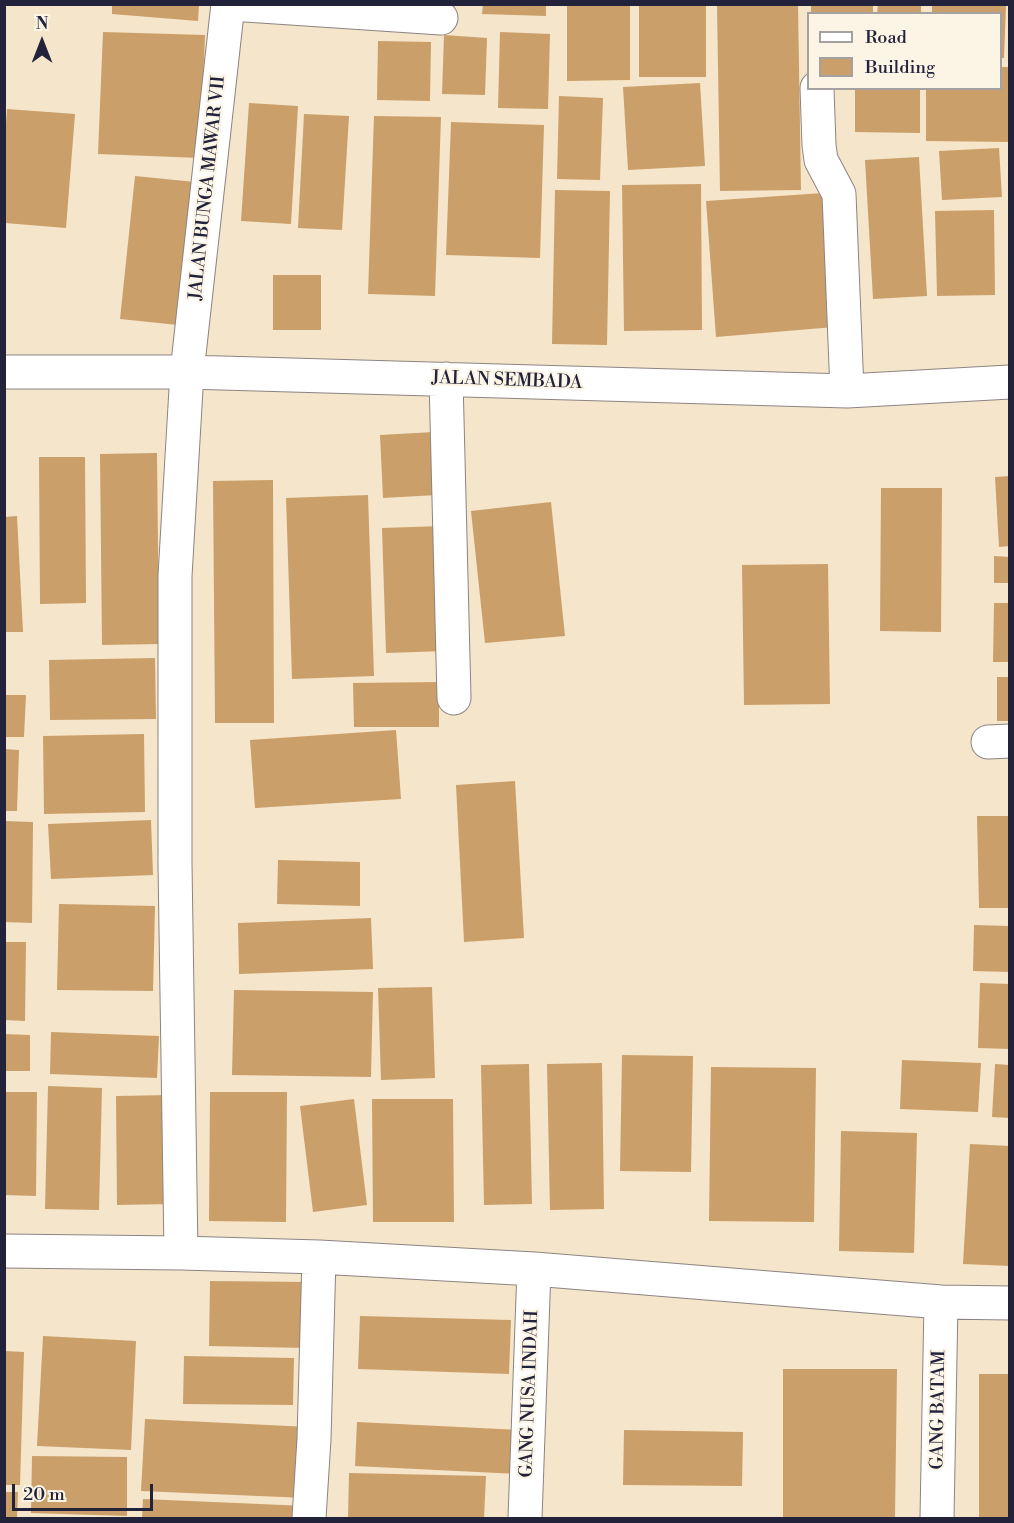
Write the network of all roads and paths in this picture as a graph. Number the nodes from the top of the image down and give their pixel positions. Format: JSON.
{"nodes":[{"id":1,"x":230,"y":4,"type":"edge"},
{"id":2,"x":441,"y":18,"type":"dead end"},
{"id":3,"x":818,"y":90,"type":"edge"},
{"id":4,"x":4,"y":372,"type":"edge"},
{"id":5,"x":187,"y":372,"type":"junction"},
{"id":6,"x":446,"y":380,"type":"junction"},
{"id":7,"x":1010,"y":382,"type":"edge"},
{"id":8,"x":847,"y":391,"type":"junction"},
{"id":9,"x":454,"y":698,"type":"dead end"},
{"id":10,"x":4,"y":1251,"type":"edge"},
{"id":11,"x":181,"y":1253,"type":"junction"},
{"id":12,"x":319,"y":1257,"type":"junction"},
{"id":13,"x":534,"y":1269,"type":"junction"},
{"id":14,"x":941,"y":1302,"type":"junction"},
{"id":15,"x":1010,"y":1303,"type":"edge"},
{"id":16,"x":309,"y":1518,"type":"edge"},
{"id":17,"x":525,"y":1518,"type":"edge"},
{"id":18,"x":937,"y":1518,"type":"edge"}],
"edges":[{"from":1,"to":2,"type":"street"},
{"from":1,"to":5,"type":"street","name":"JALAN BUNGA MAWAR VII"},
{"from":3,"to":8,"type":"street"},
{"from":4,"to":5,"type":"street","name":"JALAN SEMBADA"},
{"from":5,"to":6,"type":"street","name":"JALAN SEMBADA"},
{"from":5,"to":11,"type":"street","name":"JALAN BUNGA MAWAR VII"},
{"from":6,"to":8,"type":"street","name":"JALAN SEMBADA"},
{"from":6,"to":9,"type":"street"},
{"from":7,"to":8,"type":"street","name":"JALAN SEMBADA"},
{"from":10,"to":11,"type":"street"},
{"from":11,"to":12,"type":"street"},
{"from":12,"to":13,"type":"street"},
{"from":12,"to":16,"type":"street"},
{"from":13,"to":14,"type":"street"},
{"from":13,"to":17,"type":"street","name":"GANG NUSA INDAH"},
{"from":14,"to":15,"type":"street"},
{"from":14,"to":18,"type":"street","name":"GANG BATAM"}]}
